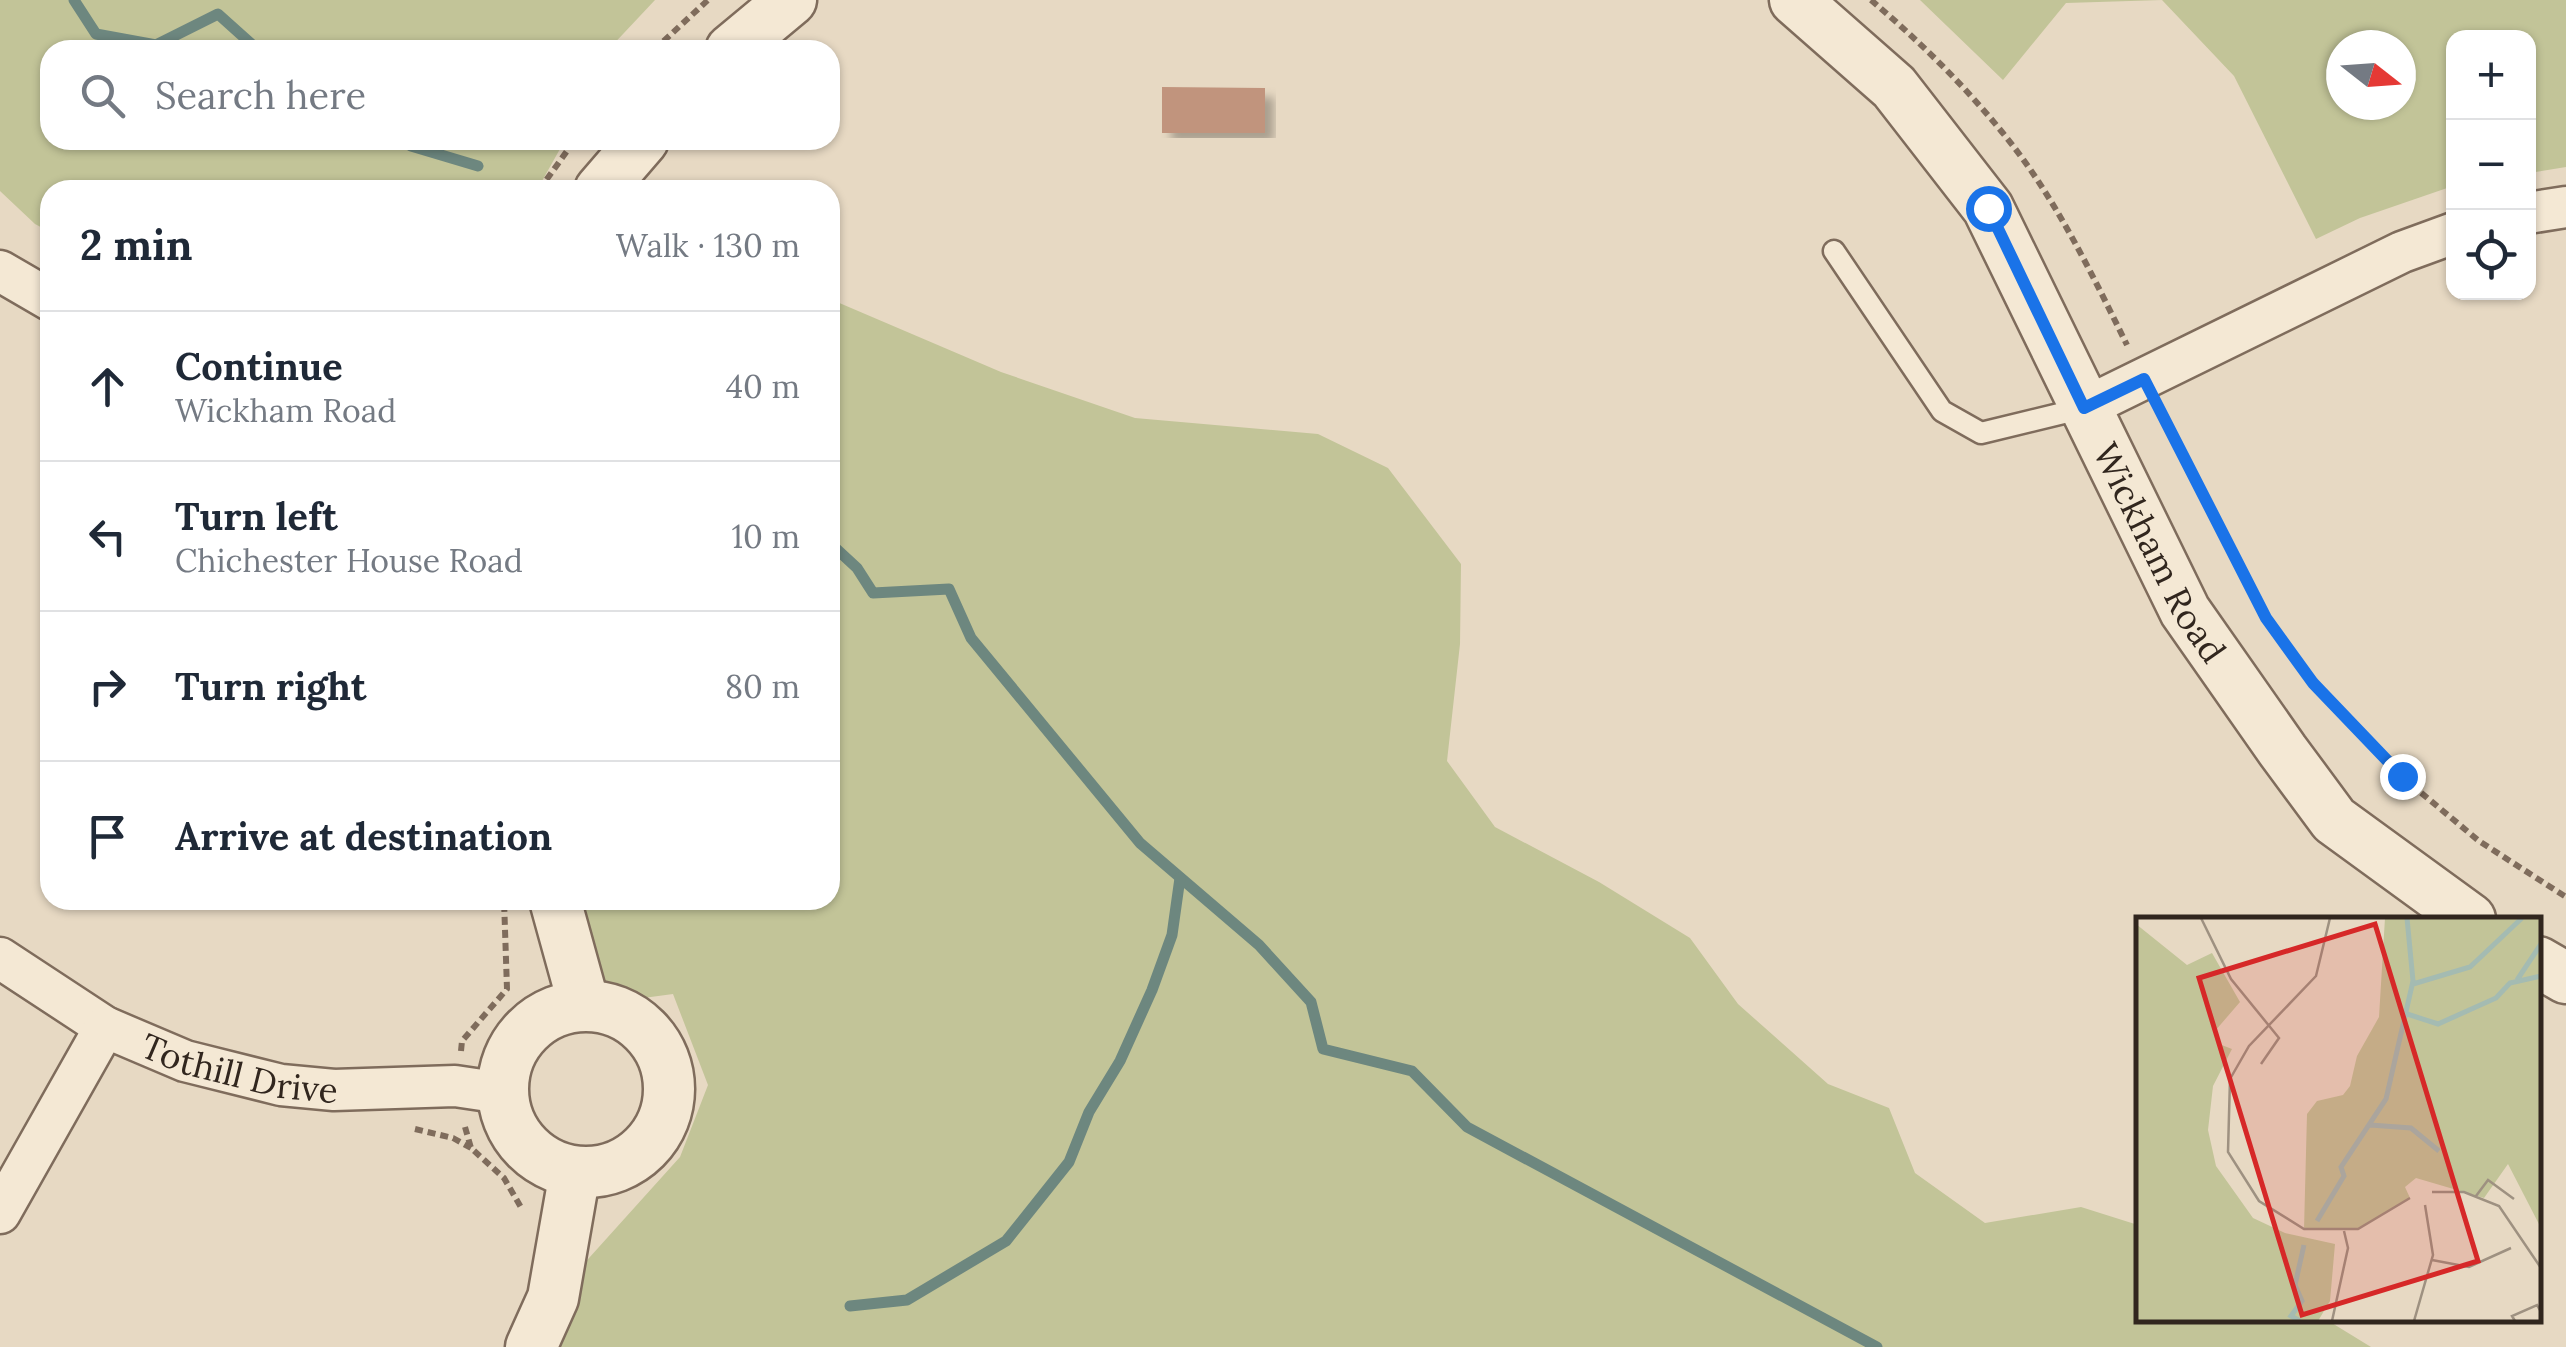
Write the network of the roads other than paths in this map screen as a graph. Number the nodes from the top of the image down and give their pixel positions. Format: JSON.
{"nodes":[{"id":1,"x":791,"y":0,"type":"edge"},
{"id":2,"x":1795,"y":0,"type":"edge"},
{"id":3,"x":743,"y":40,"type":"edge"},
{"id":4,"x":634,"y":150,"type":"edge"},
{"id":5,"x":609,"y":180,"type":"edge"},
{"id":6,"x":2566,"y":207,"type":"edge"},
{"id":7,"x":2536,"y":212,"type":"edge"},
{"id":8,"x":2446,"y":236,"type":"edge"},
{"id":9,"x":1834,"y":251,"type":"dead end"},
{"id":10,"x":0,"y":271,"type":"edge"},
{"id":11,"x":40,"y":294,"type":"edge"},
{"id":12,"x":2084,"y":408,"type":"junction"},
{"id":13,"x":557,"y":910,"type":"edge"},
{"id":14,"x":2466,"y":917,"type":"edge"},
{"id":15,"x":0,"y":958,"type":"edge"},
{"id":16,"x":2541,"y":964,"type":"edge"},
{"id":17,"x":2566,"y":978,"type":"edge"},
{"id":18,"x":584,"y":1005,"type":"junction"},
{"id":19,"x":105,"y":1027,"type":"junction"},
{"id":20,"x":502,"y":1093,"type":"junction"},
{"id":21,"x":575,"y":1172,"type":"junction"},
{"id":22,"x":0,"y":1213,"type":"edge"},
{"id":23,"x":531,"y":1347,"type":"edge"}],
"edges":[{"from":1,"to":3,"type":"street"},
{"from":2,"to":12,"type":"street","name":"Wickham Road"},
{"from":4,"to":5,"type":"street"},
{"from":6,"to":7,"type":"street"},
{"from":8,"to":12,"type":"street"},
{"from":9,"to":12,"type":"lane"},
{"from":10,"to":11,"type":"street"},
{"from":12,"to":14,"type":"street","name":"Wickham Road"},
{"from":13,"to":18,"type":"street"},
{"from":15,"to":19,"type":"street","name":"Tothill Drive"},
{"from":16,"to":17,"type":"street"},
{"from":18,"to":20,"type":"street"},
{"from":18,"to":21,"type":"street"},
{"from":19,"to":20,"type":"street","name":"Tothill Drive"},
{"from":19,"to":22,"type":"street"},
{"from":20,"to":21,"type":"street"},
{"from":21,"to":23,"type":"street"}]}
